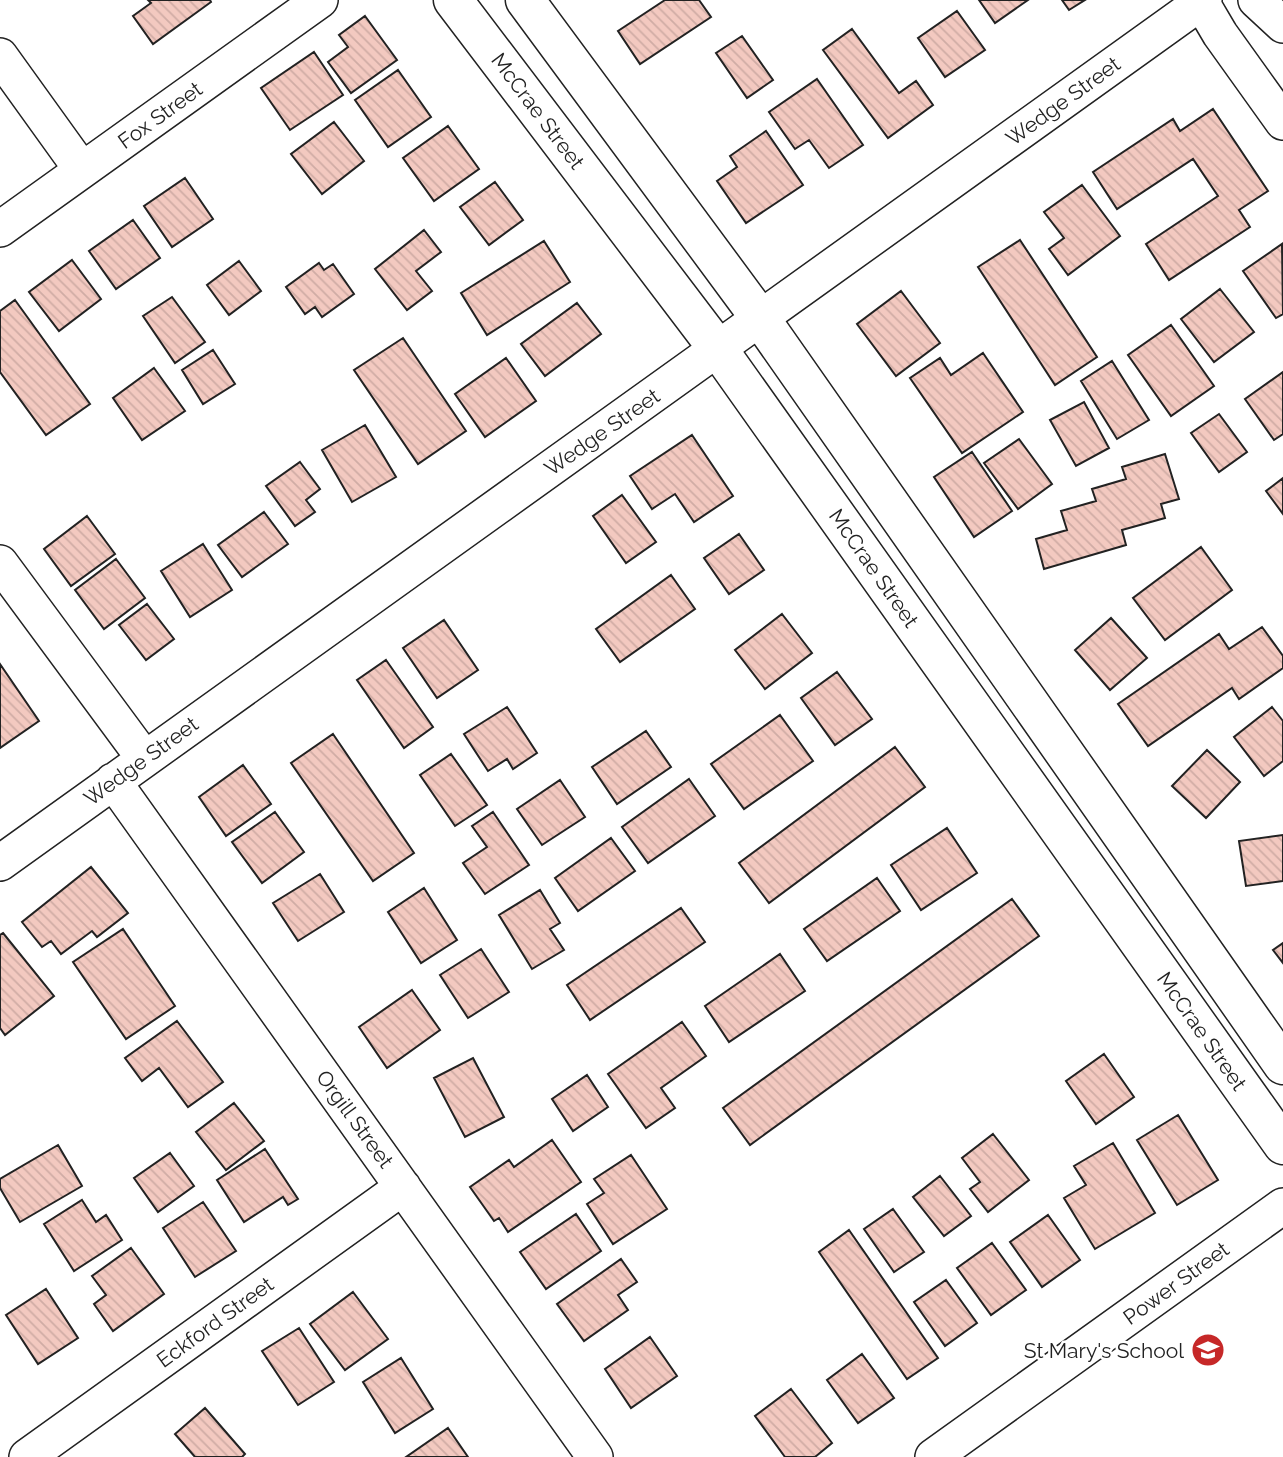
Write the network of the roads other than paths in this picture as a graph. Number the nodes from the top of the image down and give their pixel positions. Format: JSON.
{"nodes":[{"id":1,"x":320,"y":0,"type":"edge"},
{"id":2,"x":453,"y":0,"type":"edge"},
{"id":3,"x":525,"y":0,"type":"edge"},
{"id":4,"x":1256,"y":0,"type":"edge"},
{"id":5,"x":1202,"y":1,"type":"edge"},
{"id":6,"x":1283,"y":25,"type":"edge"},
{"id":7,"x":0,"y":56,"type":"edge"},
{"id":8,"x":1283,"y":122,"type":"edge"},
{"id":9,"x":82,"y":170,"type":"junction"},
{"id":10,"x":0,"y":229,"type":"edge"},
{"id":11,"x":760,"y":318,"type":"junction"},
{"id":12,"x":718,"y":349,"type":"junction"},
{"id":13,"x":0,"y":563,"type":"edge"},
{"id":14,"x":144,"y":758,"type":"junction"},
{"id":15,"x":113,"y":781,"type":"junction"},
{"id":16,"x":0,"y":863,"type":"edge"},
{"id":17,"x":1283,"y":1065,"type":"edge"},
{"id":18,"x":1283,"y":1145,"type":"edge"},
{"id":19,"x":403,"y":1187,"type":"junction"},
{"id":20,"x":1283,"y":1206,"type":"edge"},
{"id":21,"x":27,"y":1457,"type":"edge"},
{"id":22,"x":596,"y":1457,"type":"edge"},
{"id":23,"x":933,"y":1457,"type":"edge"}],
"edges":[{"from":1,"to":9,"type":"street","name":"Fox Street"},
{"from":2,"to":12,"type":"main road","name":"McCrae Street"},
{"from":3,"to":11,"type":"main road"},
{"from":4,"to":6,"type":"street"},
{"from":5,"to":8,"type":"street"},
{"from":5,"to":11,"type":"street","name":"Wedge Street"},
{"from":7,"to":9,"type":"street"},
{"from":9,"to":10,"type":"street","name":"Fox Street"},
{"from":11,"to":12,"type":"street","name":"Wedge Street"},
{"from":11,"to":17,"type":"main road"},
{"from":12,"to":14,"type":"street","name":"Wedge Street"},
{"from":12,"to":18,"type":"main road","name":"McCrae Street"},
{"from":13,"to":14,"type":"street"},
{"from":14,"to":15,"type":"street","name":"Wedge Street"},
{"from":15,"to":16,"type":"street","name":"Wedge Street"},
{"from":15,"to":19,"type":"street","name":"Orgill Street"},
{"from":19,"to":21,"type":"street","name":"Eckford Street"},
{"from":19,"to":22,"type":"street","name":"Orgill Street"},
{"from":20,"to":23,"type":"street","name":"Power Street"}]}
